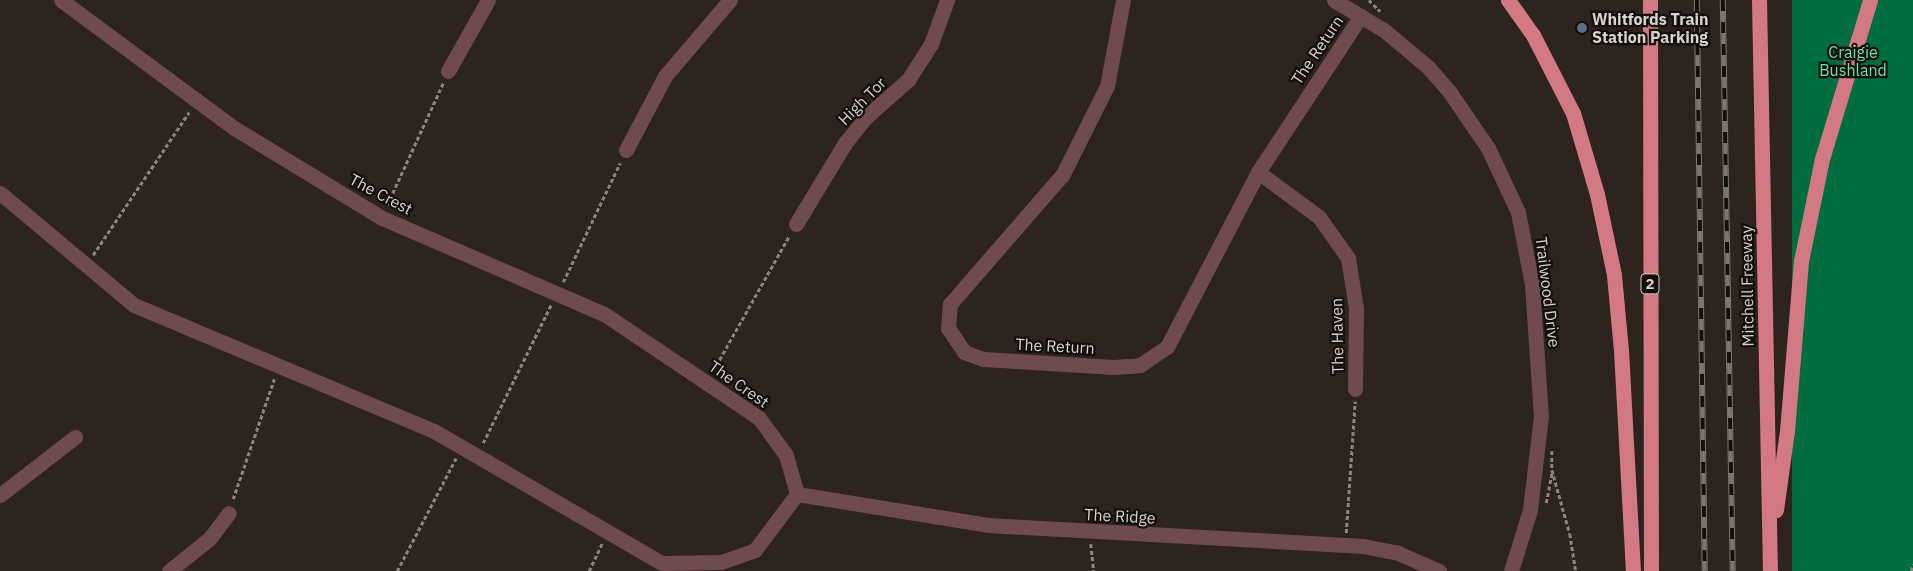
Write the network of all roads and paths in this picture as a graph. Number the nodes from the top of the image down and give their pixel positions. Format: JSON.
{"nodes":[{"id":1,"x":61,"y":0,"type":"edge"},
{"id":2,"x":488,"y":0,"type":"edge"},
{"id":3,"x":730,"y":0,"type":"edge"},
{"id":4,"x":947,"y":0,"type":"edge"},
{"id":5,"x":1123,"y":0,"type":"edge"},
{"id":6,"x":1334,"y":0,"type":"edge"},
{"id":7,"x":1369,"y":0,"type":"edge"},
{"id":8,"x":1508,"y":0,"type":"edge"},
{"id":9,"x":1650,"y":0,"type":"edge"},
{"id":10,"x":1759,"y":0,"type":"edge"},
{"id":11,"x":1870,"y":0,"type":"edge"},
{"id":12,"x":1383,"y":14,"type":"dead end"},
{"id":13,"x":1361,"y":16,"type":"junction"},
{"id":14,"x":448,"y":71,"type":"joint"},
{"id":15,"x":197,"y":100,"type":"junction"},
{"id":16,"x":626,"y":150,"type":"dead end"},
{"id":17,"x":1258,"y":172,"type":"junction"},
{"id":18,"x":0,"y":192,"type":"edge"},
{"id":19,"x":382,"y":218,"type":"junction"},
{"id":20,"x":796,"y":224,"type":"joint"},
{"id":21,"x":86,"y":265,"type":"junction"},
{"id":22,"x":278,"y":367,"type":"junction"},
{"id":23,"x":706,"y":382,"type":"junction"},
{"id":24,"x":1355,"y":389,"type":"joint"},
{"id":25,"x":75,"y":437,"type":"dead end"},
{"id":26,"x":1552,"y":446,"type":"dead end"},
{"id":27,"x":461,"y":448,"type":"junction"},
{"id":28,"x":796,"y":494,"type":"junction"},
{"id":29,"x":0,"y":495,"type":"edge"},
{"id":30,"x":229,"y":513,"type":"joint"},
{"id":31,"x":1090,"y":532,"type":"junction"},
{"id":32,"x":607,"y":533,"type":"junction"},
{"id":33,"x":1345,"y":544,"type":"junction"},
{"id":34,"x":1913,"y":564,"type":"edge"},
{"id":35,"x":1770,"y":565,"type":"edge"},
{"id":36,"x":169,"y":571,"type":"edge"},
{"id":37,"x":397,"y":571,"type":"edge"},
{"id":38,"x":589,"y":571,"type":"edge"},
{"id":39,"x":1094,"y":571,"type":"edge"},
{"id":40,"x":1439,"y":571,"type":"edge"},
{"id":41,"x":1511,"y":571,"type":"edge"},
{"id":42,"x":1576,"y":571,"type":"edge"},
{"id":43,"x":1633,"y":571,"type":"edge"},
{"id":44,"x":1651,"y":571,"type":"edge"},
{"id":45,"x":1911,"y":571,"type":"edge"}],
"edges":[{"from":1,"to":15,"type":"street","name":"The Crest"},
{"from":2,"to":14,"type":"street"},
{"from":3,"to":16,"type":"street"},
{"from":4,"to":20,"type":"street","name":"High Tor"},
{"from":5,"to":17,"type":"street","name":"The Return"},
{"from":6,"to":13,"type":"street","name":"Trailwood Drive"},
{"from":7,"to":12,"type":"path"},
{"from":8,"to":43,"type":"highway"},
{"from":9,"to":44,"type":"highway","number":"2"},
{"from":10,"to":35,"type":"highway","name":"Mitchell Freeway"},
{"from":11,"to":35,"type":"highway"},
{"from":13,"to":17,"type":"street","name":"The Return"},
{"from":13,"to":41,"type":"street","name":"Trailwood Drive"},
{"from":14,"to":19,"type":"path"},
{"from":15,"to":19,"type":"street","name":"The Crest"},
{"from":15,"to":21,"type":"path"},
{"from":17,"to":24,"type":"street","name":"The Haven"},
{"from":18,"to":21,"type":"street"},
{"from":19,"to":23,"type":"street","name":"The Crest"},
{"from":20,"to":23,"type":"path"},
{"from":21,"to":22,"type":"street"},
{"from":22,"to":27,"type":"street"},
{"from":22,"to":30,"type":"path"},
{"from":23,"to":28,"type":"street","name":"The Crest"},
{"from":24,"to":33,"type":"path"},
{"from":25,"to":29,"type":"street"},
{"from":26,"to":42,"type":"path"},
{"from":27,"to":32,"type":"street"},
{"from":27,"to":37,"type":"path"},
{"from":28,"to":31,"type":"street","name":"The Ridge"},
{"from":28,"to":32,"type":"street"},
{"from":30,"to":36,"type":"street"},
{"from":31,"to":33,"type":"street","name":"The Ridge"},
{"from":31,"to":39,"type":"path"},
{"from":32,"to":38,"type":"path"},
{"from":33,"to":40,"type":"street","name":"The Ridge"},
{"from":34,"to":45,"type":"path"}]}
